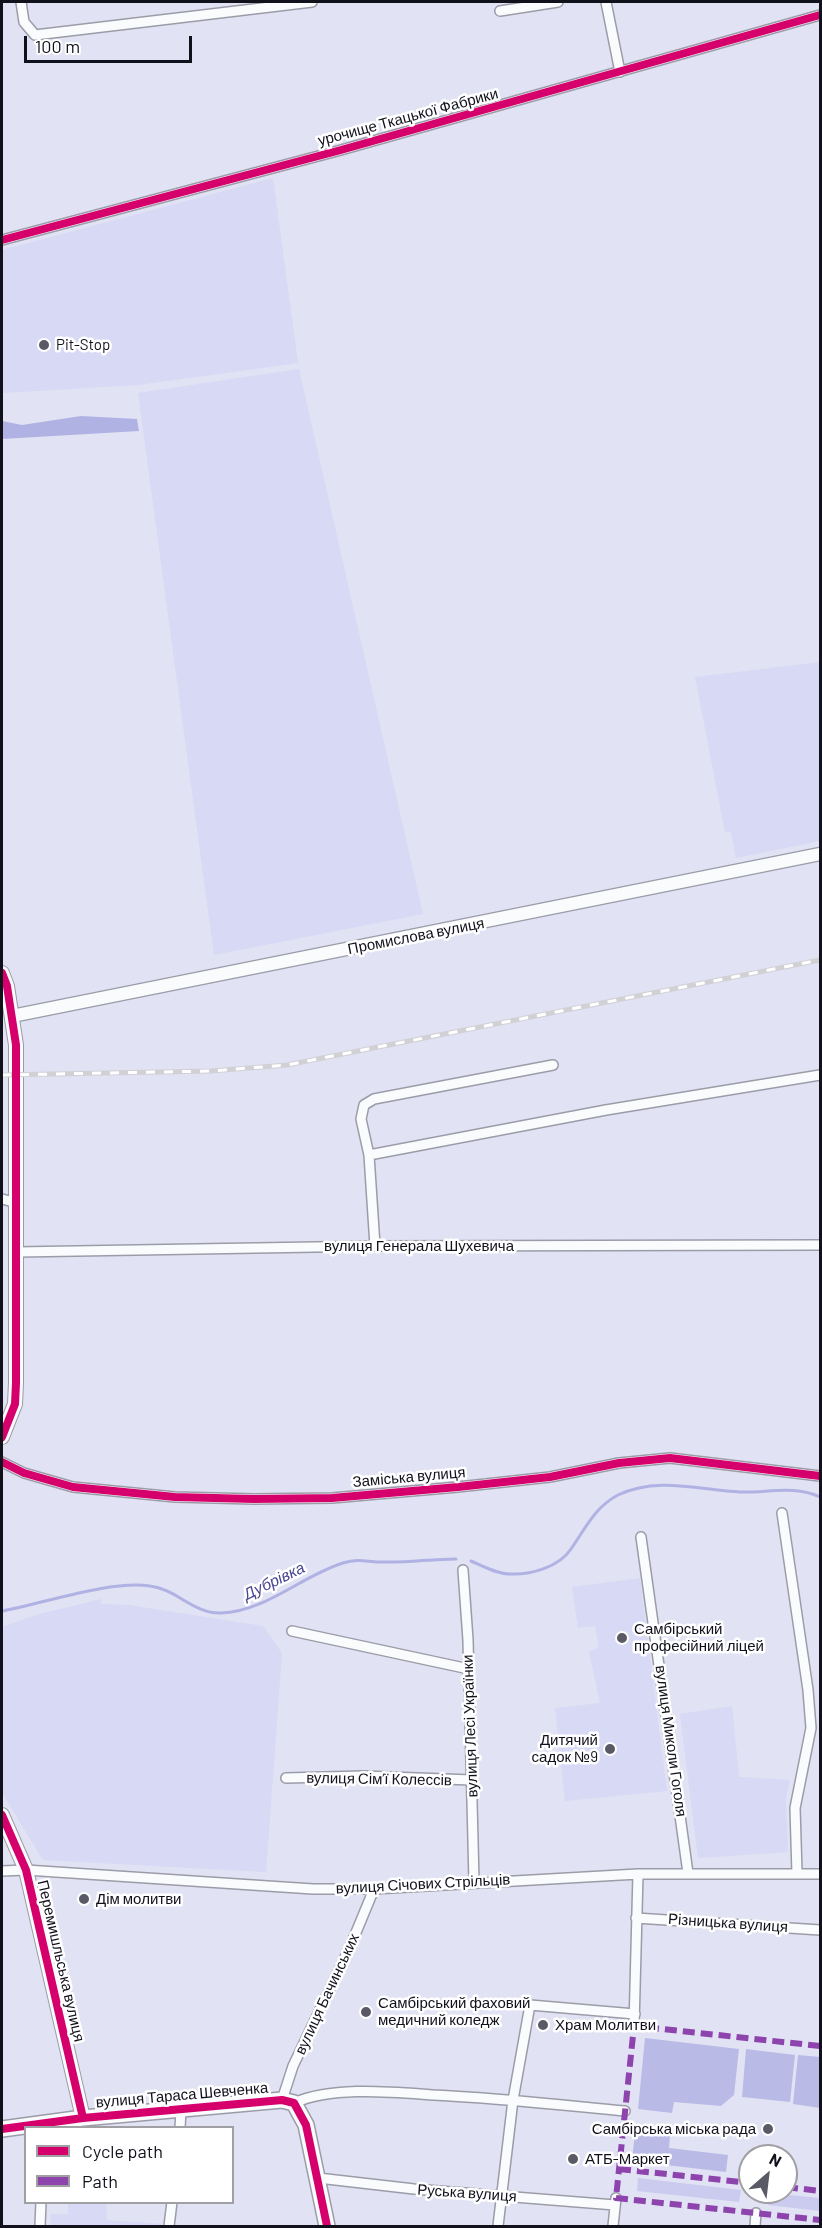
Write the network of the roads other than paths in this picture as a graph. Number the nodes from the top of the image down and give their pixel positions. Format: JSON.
{"nodes":[{"id":1,"x":21,"y":2,"type":"edge"},
{"id":2,"x":312,"y":2,"type":"edge"},
{"id":3,"x":558,"y":2,"type":"edge"},
{"id":4,"x":606,"y":2,"type":"edge"},
{"id":5,"x":500,"y":11,"type":"dead end"},
{"id":6,"x":820,"y":15,"type":"edge"},
{"id":7,"x":620,"y":72,"type":"junction"},
{"id":8,"x":2,"y":240,"type":"edge"},
{"id":9,"x":820,"y":854,"type":"edge"},
{"id":10,"x":2,"y":973,"type":"edge"},
{"id":11,"x":12,"y":1016,"type":"junction"},
{"id":12,"x":553,"y":1065,"type":"dead end"},
{"id":13,"x":820,"y":1075,"type":"edge"},
{"id":14,"x":369,"y":1155,"type":"junction"},
{"id":15,"x":2,"y":1199,"type":"edge"},
{"id":16,"x":17,"y":1203,"type":"junction"},
{"id":17,"x":820,"y":1245,"type":"edge"},
{"id":18,"x":375,"y":1246,"type":"junction"},
{"id":19,"x":17,"y":1252,"type":"junction"},
{"id":20,"x":2,"y":1437,"type":"edge"},
{"id":21,"x":2,"y":1462,"type":"edge"},
{"id":22,"x":820,"y":1476,"type":"edge"},
{"id":23,"x":782,"y":1513,"type":"dead end"},
{"id":24,"x":641,"y":1537,"type":"dead end"},
{"id":25,"x":464,"y":1570,"type":"dead end"},
{"id":26,"x":292,"y":1631,"type":"dead end"},
{"id":27,"x":469,"y":1669,"type":"junction"},
{"id":28,"x":286,"y":1778,"type":"dead end"},
{"id":29,"x":472,"y":1780,"type":"junction"},
{"id":30,"x":2,"y":1815,"type":"edge"},
{"id":31,"x":2,"y":1870,"type":"edge"},
{"id":32,"x":26,"y":1870,"type":"junction"},
{"id":33,"x":688,"y":1873,"type":"junction"},
{"id":34,"x":797,"y":1873,"type":"junction"},
{"id":35,"x":638,"y":1874,"type":"junction"},
{"id":36,"x":820,"y":1875,"type":"edge"},
{"id":37,"x":474,"y":1882,"type":"junction"},
{"id":38,"x":374,"y":1889,"type":"junction"},
{"id":39,"x":636,"y":1918,"type":"junction"},
{"id":40,"x":820,"y":1930,"type":"edge"},
{"id":41,"x":635,"y":2014,"type":"junction"},
{"id":42,"x":634,"y":2026,"type":"dead end"},
{"id":43,"x":513,"y":2100,"type":"junction"},
{"id":44,"x":288,"y":2101,"type":"junction"},
{"id":45,"x":182,"y":2110,"type":"junction"},
{"id":46,"x":625,"y":2111,"type":"dead end"},
{"id":47,"x":83,"y":2118,"type":"junction"},
{"id":48,"x":44,"y":2125,"type":"edge"},
{"id":49,"x":180,"y":2126,"type":"edge"},
{"id":50,"x":24,"y":2127,"type":"edge"},
{"id":51,"x":2,"y":2129,"type":"edge"},
{"id":52,"x":318,"y":2178,"type":"junction"},
{"id":53,"x":502,"y":2195,"type":"junction"},
{"id":54,"x":41,"y":2204,"type":"edge"},
{"id":55,"x":172,"y":2204,"type":"edge"},
{"id":56,"x":756,"y":2213,"type":"dead end"},
{"id":57,"x":40,"y":2226,"type":"edge"},
{"id":58,"x":169,"y":2226,"type":"edge"},
{"id":59,"x":327,"y":2226,"type":"edge"},
{"id":60,"x":498,"y":2226,"type":"edge"},
{"id":61,"x":613,"y":2226,"type":"edge"},
{"id":62,"x":755,"y":2226,"type":"edge"}],
"edges":[{"from":1,"to":2,"type":"street"},
{"from":3,"to":5,"type":"street"},
{"from":4,"to":7,"type":"street"},
{"from":6,"to":7,"type":"street","name":"урочище Ткацької Фабрики"},
{"from":7,"to":8,"type":"street","name":"урочище Ткацької Фабрики"},
{"from":9,"to":11,"type":"street","name":"Промислова вулиця"},
{"from":10,"to":11,"type":"main road"},
{"from":11,"to":16,"type":"main road"},
{"from":12,"to":14,"type":"street"},
{"from":13,"to":14,"type":"street"},
{"from":14,"to":18,"type":"street"},
{"from":15,"to":16,"type":"street"},
{"from":16,"to":19,"type":"main road"},
{"from":17,"to":18,"type":"street","name":"вулиця Генерала Шухевича"},
{"from":18,"to":19,"type":"street","name":"вулиця Генерала Шухевича"},
{"from":19,"to":20,"type":"main road"},
{"from":21,"to":22,"type":"street","name":"Заміська вулиця"},
{"from":23,"to":34,"type":"street"},
{"from":24,"to":33,"type":"street","name":"вулиця Миколи Гоголя"},
{"from":25,"to":27,"type":"street","name":"вулиця Лесі Українки"},
{"from":26,"to":27,"type":"street"},
{"from":27,"to":29,"type":"street","name":"вулиця Лесі Українки"},
{"from":28,"to":29,"type":"street","name":"вулиця Сімʼї Колессів"},
{"from":29,"to":37,"type":"street","name":"вулиця Лесі Українки"},
{"from":30,"to":32,"type":"main road","name":"Перемишльська вулиця"},
{"from":31,"to":32,"type":"street","name":"вулиця Січових Стрільців"},
{"from":32,"to":38,"type":"street","name":"вулиця Січових Стрільців"},
{"from":32,"to":47,"type":"main road","name":"Перемишльська вулиця"},
{"from":33,"to":34,"type":"street","name":"вулиця Січових Стрільців"},
{"from":33,"to":35,"type":"street","name":"вулиця Січових Стрільців"},
{"from":34,"to":36,"type":"street","name":"вулиця Січових Стрільців"},
{"from":35,"to":37,"type":"street","name":"вулиця Січових Стрільців"},
{"from":35,"to":39,"type":"street"},
{"from":37,"to":38,"type":"street","name":"вулиця Січових Стрільців"},
{"from":38,"to":44,"type":"street","name":"вулиця Бачинських"},
{"from":39,"to":40,"type":"street","name":"Різницька вулиця"},
{"from":39,"to":41,"type":"street"},
{"from":41,"to":42,"type":"street"},
{"from":41,"to":43,"type":"street"},
{"from":43,"to":44,"type":"street","name":"вулиця Тараса Шевченка"},
{"from":43,"to":46,"type":"street","name":"вулиця Тараса Шевченка"},
{"from":43,"to":53,"type":"street"},
{"from":44,"to":45,"type":"main road","name":"вулиця Тараса Шевченка"},
{"from":44,"to":52,"type":"main road"},
{"from":45,"to":47,"type":"main road","name":"вулиця Тараса Шевченка"},
{"from":45,"to":49,"type":"street"},
{"from":47,"to":48,"type":"main road","name":"вулиця Тараса Шевченка"},
{"from":50,"to":51,"type":"main road","name":"вулиця Тараса Шевченка"},
{"from":52,"to":53,"type":"street","name":"Руська вулиця"},
{"from":52,"to":59,"type":"main road"},
{"from":53,"to":60,"type":"street"},
{"from":53,"to":61,"type":"street","name":"Руська вулиця"},
{"from":54,"to":57,"type":"street"},
{"from":55,"to":58,"type":"street"},
{"from":56,"to":62,"type":"street"}]}
